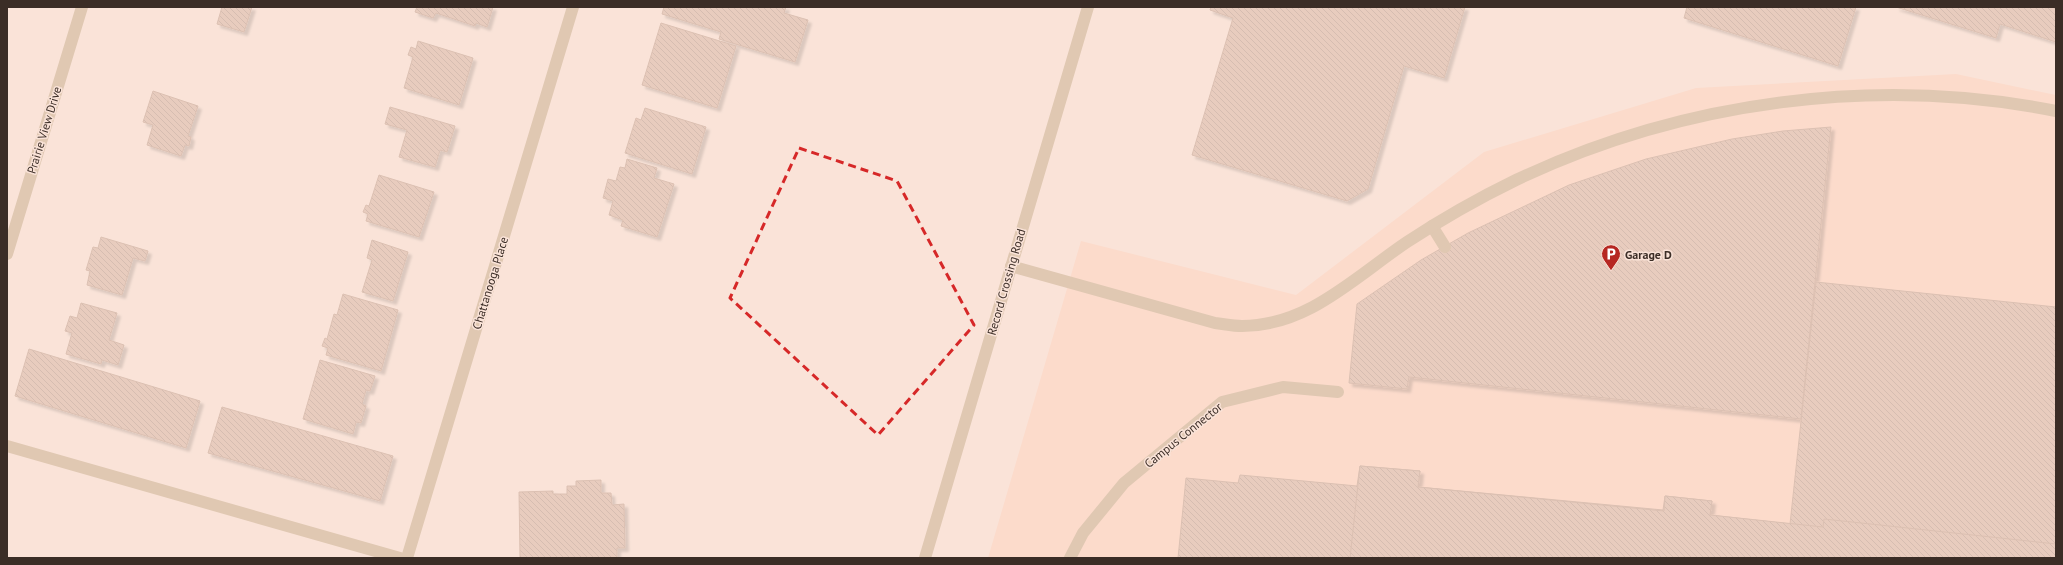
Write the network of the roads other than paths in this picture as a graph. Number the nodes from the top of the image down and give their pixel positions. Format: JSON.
{"nodes":[{"id":1,"x":82,"y":7,"type":"edge"},
{"id":2,"x":573,"y":7,"type":"edge"},
{"id":3,"x":1088,"y":7,"type":"edge"},
{"id":4,"x":2056,"y":111,"type":"edge"},
{"id":5,"x":1432,"y":226,"type":"junction"},
{"id":6,"x":1445,"y":247,"type":"dead end"},
{"id":7,"x":7,"y":254,"type":"edge"},
{"id":8,"x":1010,"y":266,"type":"junction"},
{"id":9,"x":1338,"y":392,"type":"dead end"},
{"id":10,"x":7,"y":446,"type":"edge"},
{"id":11,"x":400,"y":558,"type":"edge"},
{"id":12,"x":407,"y":558,"type":"edge"},
{"id":13,"x":925,"y":558,"type":"edge"},
{"id":14,"x":1070,"y":558,"type":"edge"}],
"edges":[{"from":1,"to":7,"type":"street","name":"Prairie View Drive"},
{"from":2,"to":12,"type":"street","name":"Chattanooga Place"},
{"from":3,"to":8,"type":"street","name":"Record Crossing Road"},
{"from":4,"to":5,"type":"street"},
{"from":5,"to":6,"type":"street"},
{"from":5,"to":8,"type":"street"},
{"from":8,"to":13,"type":"street","name":"Record Crossing Road"},
{"from":9,"to":14,"type":"street","name":"Campus Connector"},
{"from":10,"to":11,"type":"street"}]}
